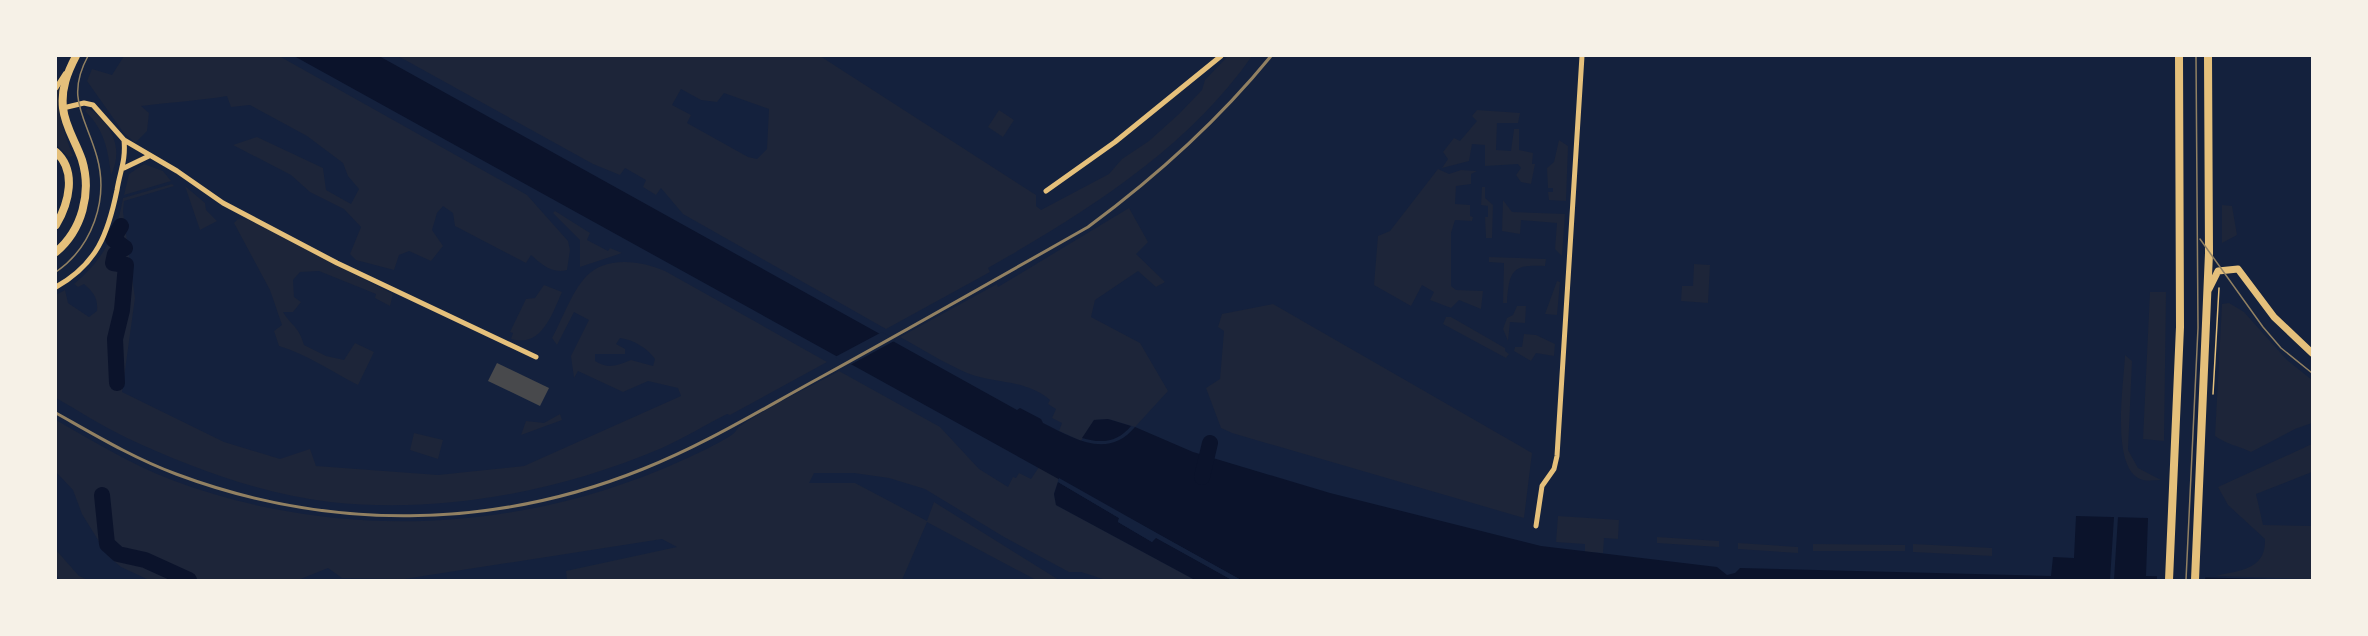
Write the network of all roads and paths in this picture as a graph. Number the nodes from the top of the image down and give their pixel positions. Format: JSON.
{"nodes":[{"id":1,"x":76,"y":56,"type":"edge"},
{"id":2,"x":1221,"y":56,"type":"edge"},
{"id":3,"x":1582,"y":56,"type":"edge"},
{"id":4,"x":2179,"y":56,"type":"edge"},
{"id":5,"x":2208,"y":56,"type":"edge"},
{"id":6,"x":69,"y":70,"type":"junction"},
{"id":7,"x":56,"y":87,"type":"edge"},
{"id":8,"x":63,"y":108,"type":"junction"},
{"id":9,"x":124,"y":140,"type":"junction"},
{"id":10,"x":56,"y":152,"type":"edge"},
{"id":11,"x":149,"y":156,"type":"junction"},
{"id":12,"x":124,"y":168,"type":"junction"},
{"id":13,"x":1046,"y":191,"type":"dead end"},
{"id":14,"x":56,"y":225,"type":"edge"},
{"id":15,"x":56,"y":252,"type":"edge"},
{"id":16,"x":2219,"y":286,"type":"dead end"},
{"id":17,"x":56,"y":287,"type":"edge"},
{"id":18,"x":2208,"y":291,"type":"junction"},
{"id":19,"x":2313,"y":353,"type":"edge"},
{"id":20,"x":536,"y":357,"type":"dead end"},
{"id":21,"x":2212,"y":403,"type":"dead end"},
{"id":22,"x":1536,"y":525,"type":"dead end"},
{"id":23,"x":2169,"y":580,"type":"edge"},
{"id":24,"x":2195,"y":580,"type":"edge"}],
"edges":[{"from":1,"to":6,"type":"main road"},
{"from":2,"to":13,"type":"street"},
{"from":3,"to":22,"type":"street"},
{"from":4,"to":23,"type":"main road"},
{"from":5,"to":18,"type":"main road"},
{"from":6,"to":7,"type":"street"},
{"from":6,"to":8,"type":"main road"},
{"from":8,"to":9,"type":"street"},
{"from":8,"to":15,"type":"main road"},
{"from":9,"to":11,"type":"street"},
{"from":9,"to":12,"type":"street"},
{"from":10,"to":14,"type":"main road"},
{"from":11,"to":12,"type":"street"},
{"from":11,"to":20,"type":"street"},
{"from":12,"to":17,"type":"street"},
{"from":16,"to":21,"type":"path"},
{"from":18,"to":19,"type":"street"},
{"from":18,"to":24,"type":"main road"}]}
